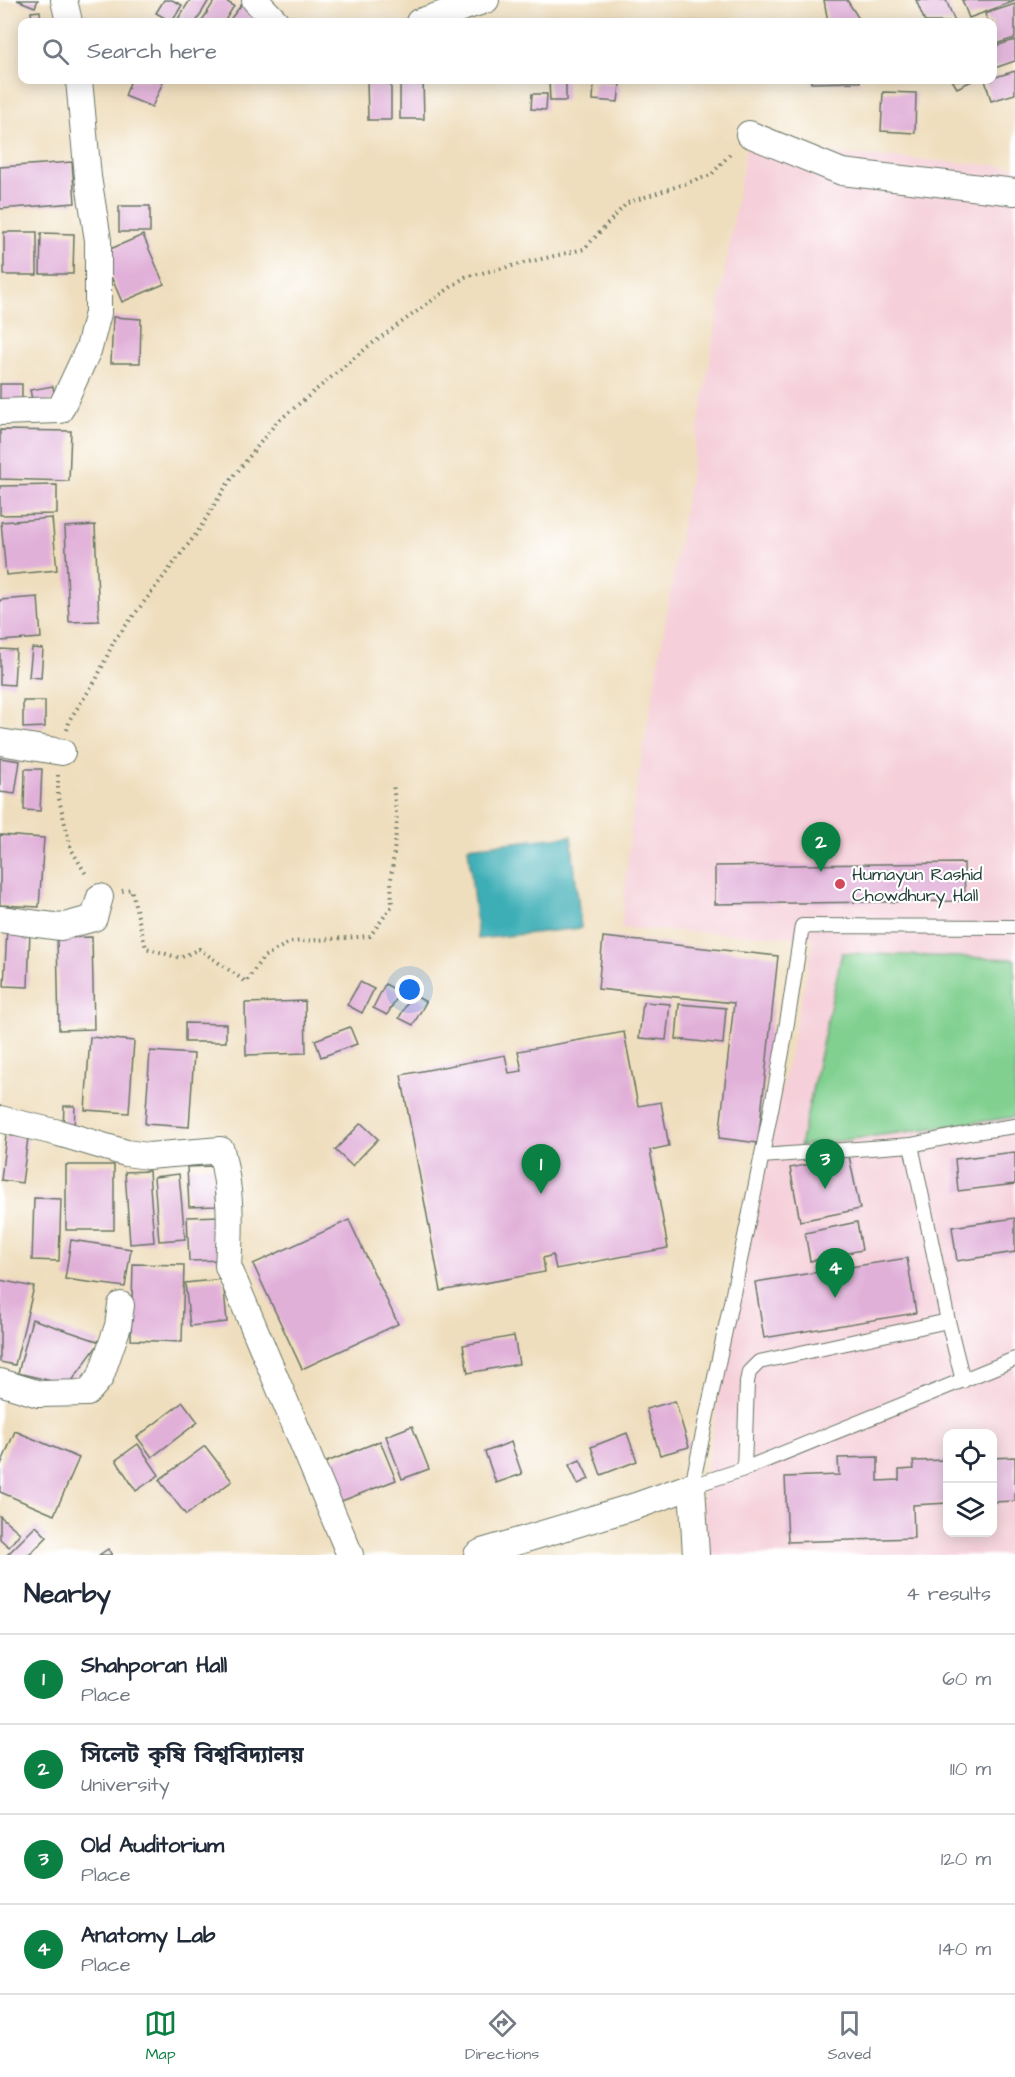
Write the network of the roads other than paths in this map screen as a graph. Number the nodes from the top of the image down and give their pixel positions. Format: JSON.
{"nodes":[{"id":1,"x":64,"y":0,"type":"edge"},
{"id":2,"x":255,"y":0,"type":"edge"},
{"id":3,"x":486,"y":0,"type":"edge"},
{"id":4,"x":68,"y":18,"type":"edge"},
{"id":5,"x":272,"y":18,"type":"edge"},
{"id":6,"x":431,"y":18,"type":"edge"},
{"id":7,"x":79,"y":84,"type":"edge"},
{"id":8,"x":749,"y":134,"type":"road end"},
{"id":9,"x":1015,"y":192,"type":"edge"},
{"id":10,"x":0,"y":412,"type":"edge"},
{"id":11,"x":0,"y":742,"type":"edge"},
{"id":12,"x":62,"y":752,"type":"road end"},
{"id":13,"x":100,"y":897,"type":"road end"},
{"id":14,"x":0,"y":919,"type":"edge"},
{"id":15,"x":1015,"y":927,"type":"edge"},
{"id":16,"x":0,"y":1119,"type":"edge"},
{"id":17,"x":1015,"y":1126,"type":"edge"},
{"id":18,"x":911,"y":1145,"type":"junction"},
{"id":19,"x":762,"y":1156,"type":"junction"},
{"id":20,"x":121,"y":1305,"type":"dead end"},
{"id":21,"x":948,"y":1321,"type":"junction"},
{"id":22,"x":1015,"y":1359,"type":"edge"},
{"id":23,"x":963,"y":1381,"type":"junction"},
{"id":24,"x":0,"y":1382,"type":"edge"},
{"id":25,"x":744,"y":1469,"type":"junction"},
{"id":26,"x":692,"y":1486,"type":"junction"},
{"id":27,"x":350,"y":1555,"type":"edge"},
{"id":28,"x":477,"y":1555,"type":"edge"},
{"id":29,"x":696,"y":1555,"type":"edge"}],
"edges":[{"from":1,"to":4,"type":"street"},
{"from":2,"to":5,"type":"street"},
{"from":3,"to":6,"type":"street"},
{"from":7,"to":10,"type":"street"},
{"from":8,"to":9,"type":"street"},
{"from":11,"to":12,"type":"street"},
{"from":13,"to":14,"type":"street"},
{"from":15,"to":19,"type":"lane"},
{"from":16,"to":27,"type":"street"},
{"from":17,"to":18,"type":"lane"},
{"from":18,"to":19,"type":"lane"},
{"from":18,"to":21,"type":"lane"},
{"from":19,"to":26,"type":"lane"},
{"from":20,"to":24,"type":"street"},
{"from":21,"to":23,"type":"lane"},
{"from":21,"to":25,"type":"lane"},
{"from":22,"to":23,"type":"lane"},
{"from":23,"to":25,"type":"lane"},
{"from":25,"to":26,"type":"lane"},
{"from":26,"to":28,"type":"street"},
{"from":26,"to":29,"type":"street"}]}
